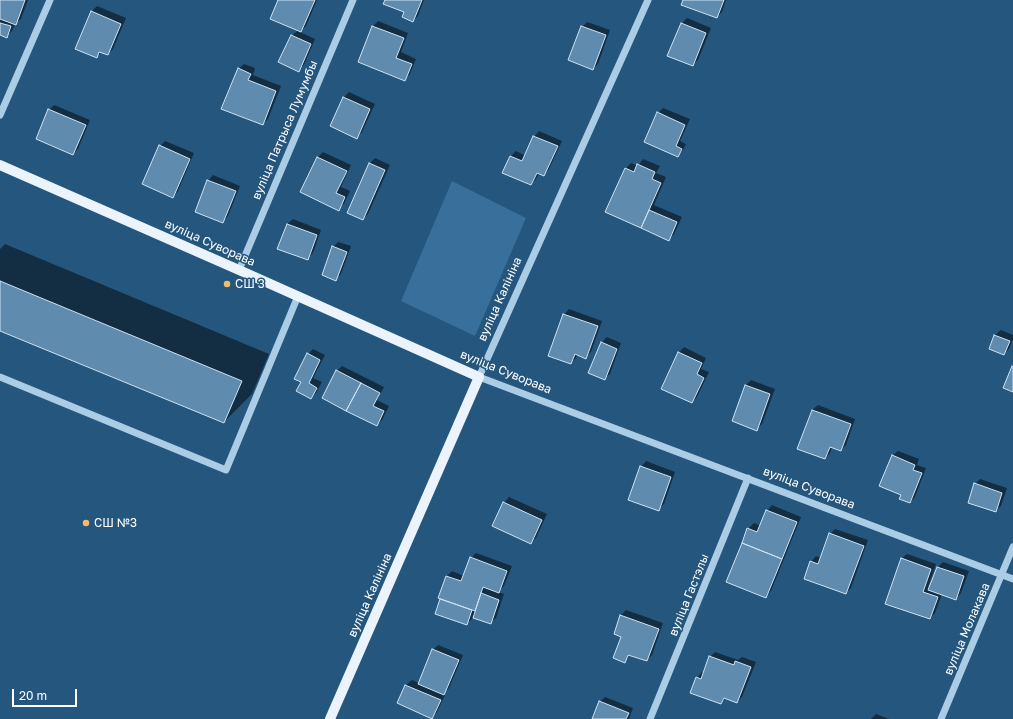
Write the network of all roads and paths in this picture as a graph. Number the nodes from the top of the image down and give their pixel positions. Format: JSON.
{"nodes":[{"id":1,"x":50,"y":0,"type":"edge"},
{"id":2,"x":353,"y":0,"type":"edge"},
{"id":3,"x":648,"y":0,"type":"edge"},
{"id":4,"x":0,"y":115,"type":"edge"},
{"id":5,"x":0,"y":165,"type":"edge"},
{"id":6,"x":238,"y":270,"type":"junction"},
{"id":7,"x":298,"y":296,"type":"junction"},
{"id":8,"x":479,"y":377,"type":"junction"},
{"id":9,"x":0,"y":378,"type":"edge"},
{"id":10,"x":748,"y":478,"type":"junction"},
{"id":11,"x":1013,"y":547,"type":"edge"},
{"id":12,"x":1002,"y":574,"type":"junction"},
{"id":13,"x":1013,"y":579,"type":"edge"},
{"id":14,"x":330,"y":719,"type":"edge"},
{"id":15,"x":650,"y":719,"type":"edge"},
{"id":16,"x":941,"y":719,"type":"edge"}],
"edges":[{"from":1,"to":4,"type":"street"},
{"from":2,"to":6,"type":"street","name":"вуліца Патрыса Лумумбы"},
{"from":3,"to":8,"type":"street","name":"вуліца Калініна"},
{"from":5,"to":6,"type":"main road","name":"вуліца Суворава"},
{"from":6,"to":7,"type":"main road","name":"вуліца Суворава"},
{"from":7,"to":8,"type":"main road","name":"вуліца Суворава"},
{"from":7,"to":9,"type":"street"},
{"from":8,"to":10,"type":"street","name":"вуліца Суворава"},
{"from":8,"to":14,"type":"main road","name":"вуліца Калініна"},
{"from":10,"to":12,"type":"street","name":"вуліца Суворава"},
{"from":10,"to":15,"type":"street","name":"вуліца Гастэлы"},
{"from":11,"to":12,"type":"street","name":"вуліца Молакава"},
{"from":12,"to":13,"type":"street","name":"вуліца Суворава"},
{"from":12,"to":16,"type":"street","name":"вуліца Молакава"}]}
